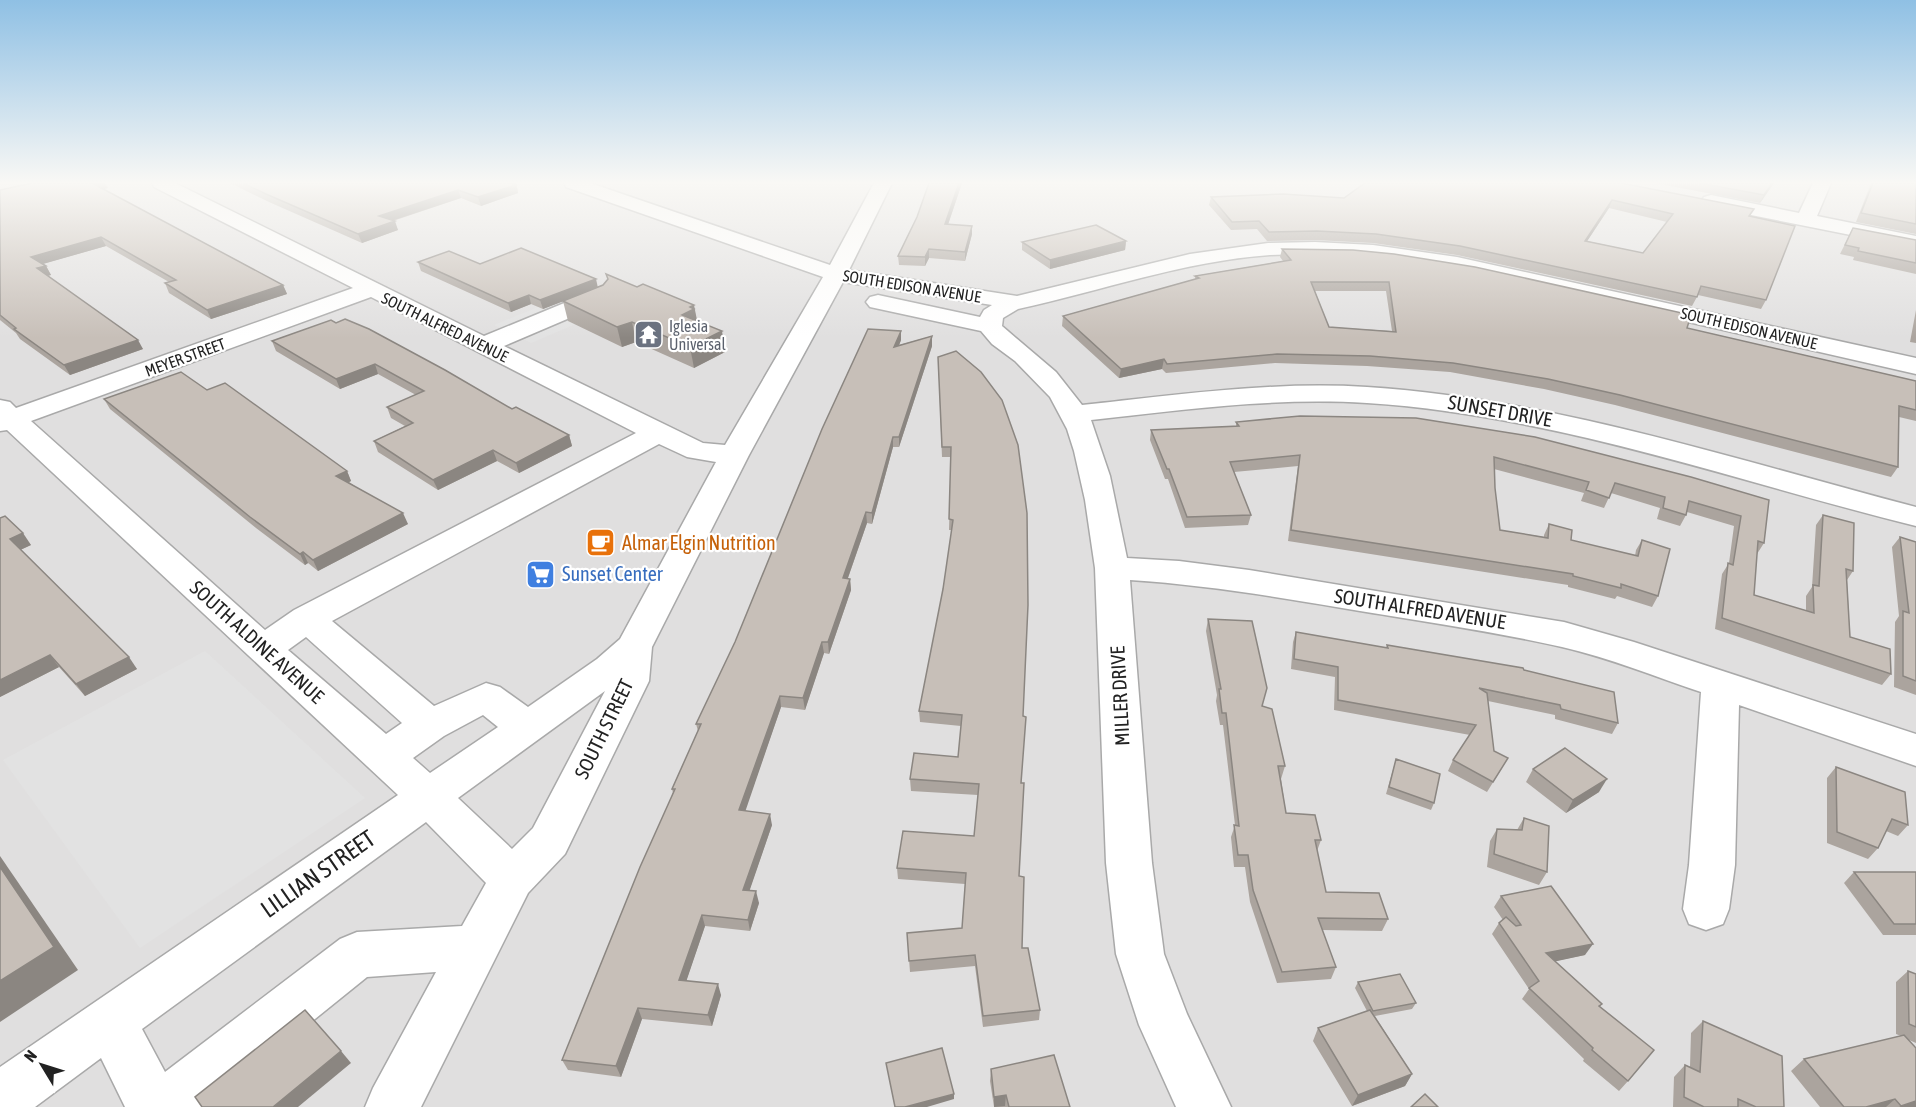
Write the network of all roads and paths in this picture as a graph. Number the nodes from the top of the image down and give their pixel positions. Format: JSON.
{"nodes":[{"id":1,"x":261,"y":235,"type":"edge"},
{"id":2,"x":708,"y":235,"type":"edge"},
{"id":3,"x":856,"y":235,"type":"edge"},
{"id":4,"x":1879,"y":235,"type":"edge"},
{"id":5,"x":1916,"y":242,"type":"edge"},
{"id":6,"x":831,"y":282,"type":"junction"},
{"id":7,"x":370,"y":290,"type":"junction"},
{"id":8,"x":599,"y":297,"type":"edge"},
{"id":9,"x":1000,"y":314,"type":"junction"},
{"id":10,"x":484,"y":345,"type":"junction"},
{"id":11,"x":1916,"y":366,"type":"edge"},
{"id":12,"x":1073,"y":414,"type":"junction"},
{"id":13,"x":4,"y":417,"type":"edge"},
{"id":14,"x":658,"y":433,"type":"junction"},
{"id":15,"x":734,"y":455,"type":"junction"},
{"id":16,"x":1916,"y":517,"type":"edge"},
{"id":17,"x":1112,"y":568,"type":"junction"},
{"id":18,"x":307,"y":619,"type":"junction"},
{"id":19,"x":634,"y":646,"type":"junction"},
{"id":20,"x":263,"y":649,"type":"junction"},
{"id":21,"x":1721,"y":685,"type":"junction"},
{"id":22,"x":430,"y":725,"type":"junction"},
{"id":23,"x":527,"y":727,"type":"junction"},
{"id":24,"x":1916,"y":750,"type":"edge"},
{"id":25,"x":384,"y":756,"type":"junction"},
{"id":26,"x":428,"y":796,"type":"junction"},
{"id":27,"x":512,"y":879,"type":"junction"},
{"id":28,"x":1706,"y":909,"type":"dead end"},
{"id":29,"x":477,"y":947,"type":"junction"},
{"id":30,"x":110,"y":1021,"type":"junction"},
{"id":31,"x":0,"y":1099,"type":"edge"},
{"id":32,"x":154,"y":1107,"type":"edge"},
{"id":33,"x":163,"y":1107,"type":"edge"},
{"id":34,"x":392,"y":1107,"type":"edge"},
{"id":35,"x":1204,"y":1107,"type":"edge"}],
"edges":[{"from":1,"to":7,"type":"street","name":"SOUTH ALFRED AVENUE"},
{"from":2,"to":6,"type":"street","name":"SOUTH EDISON AVENUE"},
{"from":3,"to":6,"type":"street","name":"SOUTH STREET"},
{"from":4,"to":5,"type":"street"},
{"from":6,"to":9,"type":"street","name":"SOUTH EDISON AVENUE"},
{"from":6,"to":9,"type":"street","name":"SOUTH EDISON AVENUE"},
{"from":6,"to":15,"type":"street","name":"SOUTH STREET"},
{"from":7,"to":10,"type":"street","name":"SOUTH ALFRED AVENUE"},
{"from":7,"to":13,"type":"street","name":"MEYER STREET"},
{"from":8,"to":10,"type":"street"},
{"from":9,"to":11,"type":"street","name":"SOUTH EDISON AVENUE"},
{"from":9,"to":12,"type":"street","name":"MILLER DRIVE"},
{"from":10,"to":14,"type":"street","name":"SOUTH ALFRED AVENUE"},
{"from":12,"to":16,"type":"street","name":"SUNSET DRIVE"},
{"from":12,"to":17,"type":"street","name":"MILLER DRIVE"},
{"from":13,"to":20,"type":"street","name":"SOUTH ALDINE AVENUE"},
{"from":14,"to":15,"type":"street","name":"SOUTH ALFRED AVENUE"},
{"from":14,"to":18,"type":"street"},
{"from":15,"to":19,"type":"street","name":"SOUTH STREET"},
{"from":17,"to":21,"type":"street","name":"SOUTH ALFRED AVENUE"},
{"from":17,"to":35,"type":"street","name":"MILLER DRIVE"},
{"from":18,"to":20,"type":"street"},
{"from":18,"to":22,"type":"street"},
{"from":19,"to":23,"type":"street","name":"LILLIAN STREET"},
{"from":19,"to":27,"type":"street","name":"SOUTH STREET"},
{"from":20,"to":25,"type":"street","name":"SOUTH ALDINE AVENUE"},
{"from":21,"to":24,"type":"street","name":"SOUTH ALFRED AVENUE"},
{"from":21,"to":28,"type":"street"},
{"from":22,"to":23,"type":"street"},
{"from":22,"to":25,"type":"street"},
{"from":23,"to":26,"type":"street","name":"LILLIAN STREET"},
{"from":25,"to":26,"type":"street","name":"SOUTH ALDINE AVENUE"},
{"from":26,"to":27,"type":"street","name":"SOUTH ALDINE AVENUE"},
{"from":26,"to":30,"type":"street","name":"LILLIAN STREET"},
{"from":27,"to":29,"type":"street","name":"SOUTH STREET"},
{"from":29,"to":33,"type":"street"},
{"from":29,"to":34,"type":"street","name":"SOUTH STREET"},
{"from":30,"to":31,"type":"street","name":"LILLIAN STREET"},
{"from":30,"to":32,"type":"street"}]}
